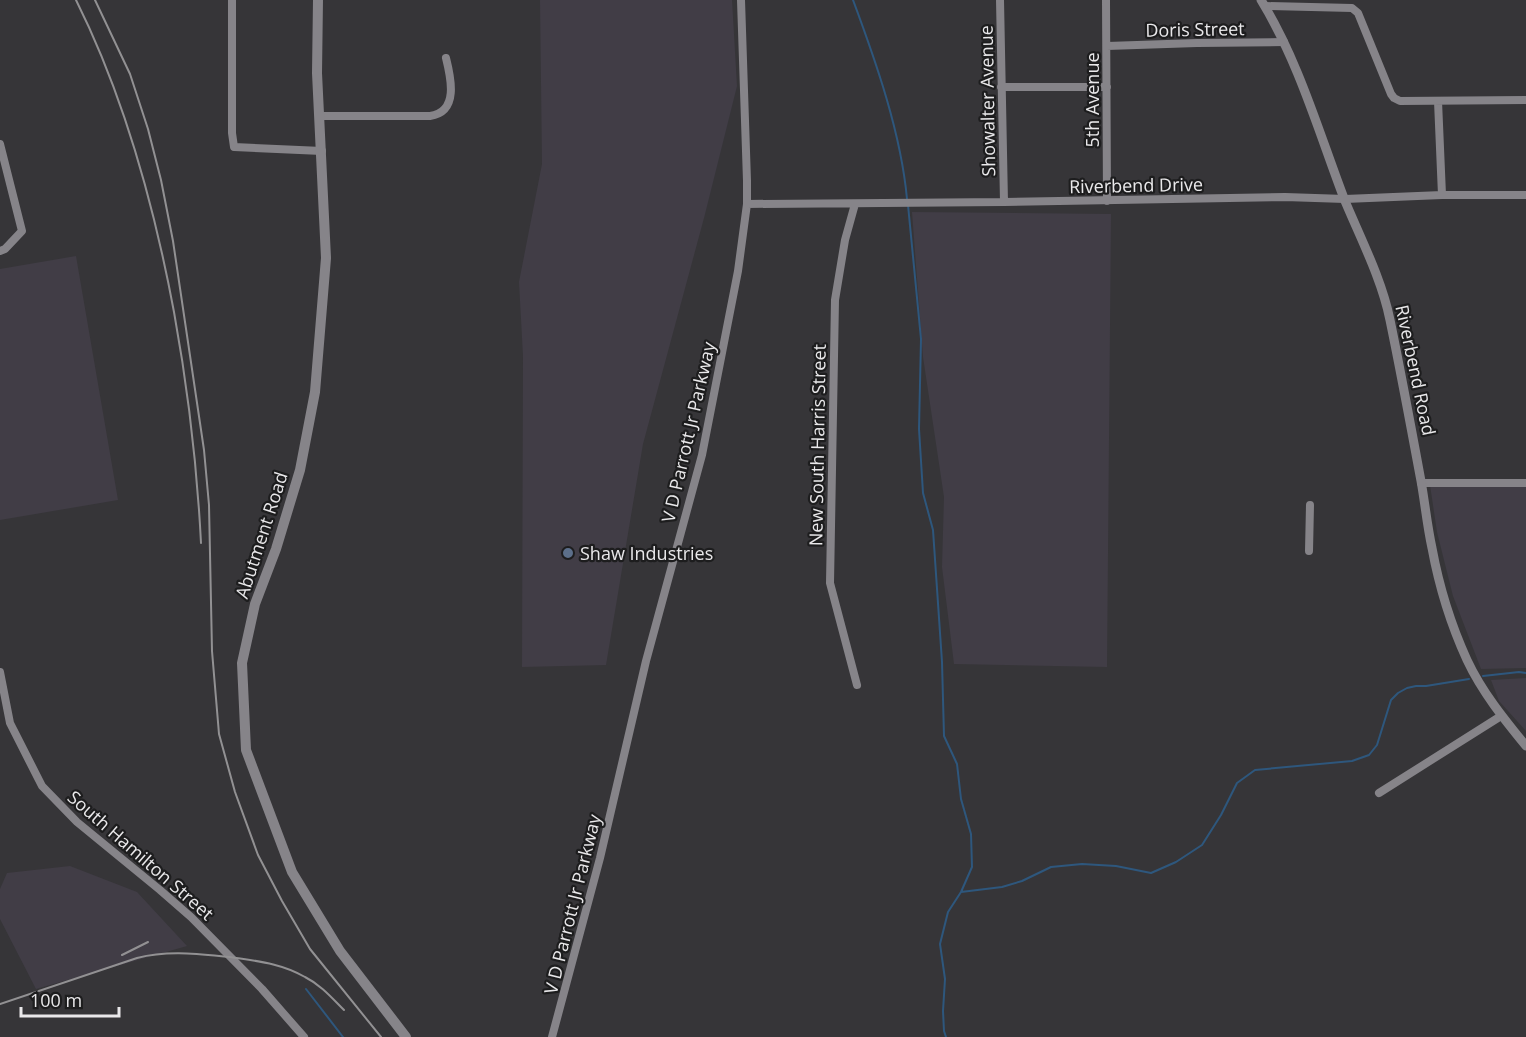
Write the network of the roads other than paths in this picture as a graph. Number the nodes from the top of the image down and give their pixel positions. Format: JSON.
{"nodes":[{"id":1,"x":232,"y":0,"type":"edge"},
{"id":2,"x":318,"y":0,"type":"edge"},
{"id":3,"x":741,"y":0,"type":"edge"},
{"id":4,"x":1000,"y":0,"type":"edge"},
{"id":5,"x":1106,"y":0,"type":"edge"},
{"id":6,"x":1263,"y":3,"type":"edge"},
{"id":7,"x":1284,"y":42,"type":"junction"},
{"id":8,"x":1107,"y":46,"type":"junction"},
{"id":9,"x":446,"y":58,"type":"dead end"},
{"id":10,"x":1001,"y":87,"type":"junction"},
{"id":11,"x":1107,"y":87,"type":"junction"},
{"id":12,"x":1526,"y":100,"type":"edge"},
{"id":13,"x":1438,"y":101,"type":"junction"},
{"id":14,"x":319,"y":116,"type":"junction"},
{"id":15,"x":0,"y":144,"type":"edge"},
{"id":16,"x":322,"y":151,"type":"junction"},
{"id":17,"x":1443,"y":195,"type":"junction"},
{"id":18,"x":1526,"y":195,"type":"edge"},
{"id":19,"x":1345,"y":199,"type":"junction"},
{"id":20,"x":1107,"y":201,"type":"junction"},
{"id":21,"x":1004,"y":202,"type":"junction"},
{"id":22,"x":747,"y":204,"type":"junction"},
{"id":23,"x":855,"y":204,"type":"junction"},
{"id":24,"x":0,"y":251,"type":"edge"},
{"id":25,"x":1421,"y":483,"type":"junction"},
{"id":26,"x":1526,"y":483,"type":"edge"},
{"id":27,"x":1310,"y":505,"type":"dead end"},
{"id":28,"x":1309,"y":551,"type":"dead end"},
{"id":29,"x":0,"y":672,"type":"edge"},
{"id":30,"x":857,"y":685,"type":"dead end"},
{"id":31,"x":1501,"y":716,"type":"junction"},
{"id":32,"x":1526,"y":746,"type":"edge"},
{"id":33,"x":1379,"y":793,"type":"dead end"},
{"id":34,"x":304,"y":1037,"type":"edge"},
{"id":35,"x":406,"y":1037,"type":"edge"},
{"id":36,"x":552,"y":1037,"type":"edge"}],
"edges":[{"from":1,"to":16,"type":"street"},
{"from":2,"to":14,"type":"main road","name":"Abutment Road"},
{"from":3,"to":22,"type":"street","name":"V D Parrott Jr Parkway"},
{"from":4,"to":10,"type":"street","name":"Showalter Avenue"},
{"from":5,"to":8,"type":"street","name":"5th Avenue"},
{"from":6,"to":7,"type":"street","name":"Riverbend Road"},
{"from":6,"to":13,"type":"street"},
{"from":7,"to":8,"type":"street","name":"Doris Street"},
{"from":7,"to":19,"type":"street","name":"Riverbend Road"},
{"from":8,"to":11,"type":"street","name":"5th Avenue"},
{"from":9,"to":14,"type":"street"},
{"from":10,"to":11,"type":"street"},
{"from":10,"to":21,"type":"street","name":"Showalter Avenue"},
{"from":11,"to":20,"type":"street","name":"5th Avenue"},
{"from":12,"to":13,"type":"street"},
{"from":13,"to":17,"type":"street"},
{"from":14,"to":16,"type":"main road","name":"Abutment Road"},
{"from":15,"to":24,"type":"street"},
{"from":16,"to":35,"type":"main road","name":"Abutment Road"},
{"from":17,"to":18,"type":"street","name":"Riverbend Drive"},
{"from":17,"to":19,"type":"street","name":"Riverbend Drive"},
{"from":19,"to":20,"type":"street","name":"Riverbend Drive"},
{"from":19,"to":25,"type":"street","name":"Riverbend Road"},
{"from":20,"to":21,"type":"street","name":"Riverbend Drive"},
{"from":21,"to":23,"type":"street","name":"Riverbend Drive"},
{"from":22,"to":23,"type":"street","name":"Riverbend Drive"},
{"from":22,"to":36,"type":"street","name":"V D Parrott Jr Parkway"},
{"from":23,"to":30,"type":"street","name":"New South Harris Street"},
{"from":25,"to":26,"type":"street"},
{"from":25,"to":31,"type":"street","name":"Riverbend Road"},
{"from":27,"to":28,"type":"street"},
{"from":29,"to":34,"type":"street","name":"South Hamilton Street"},
{"from":31,"to":32,"type":"street","name":"Riverbend Road"},
{"from":31,"to":33,"type":"street"}]}
